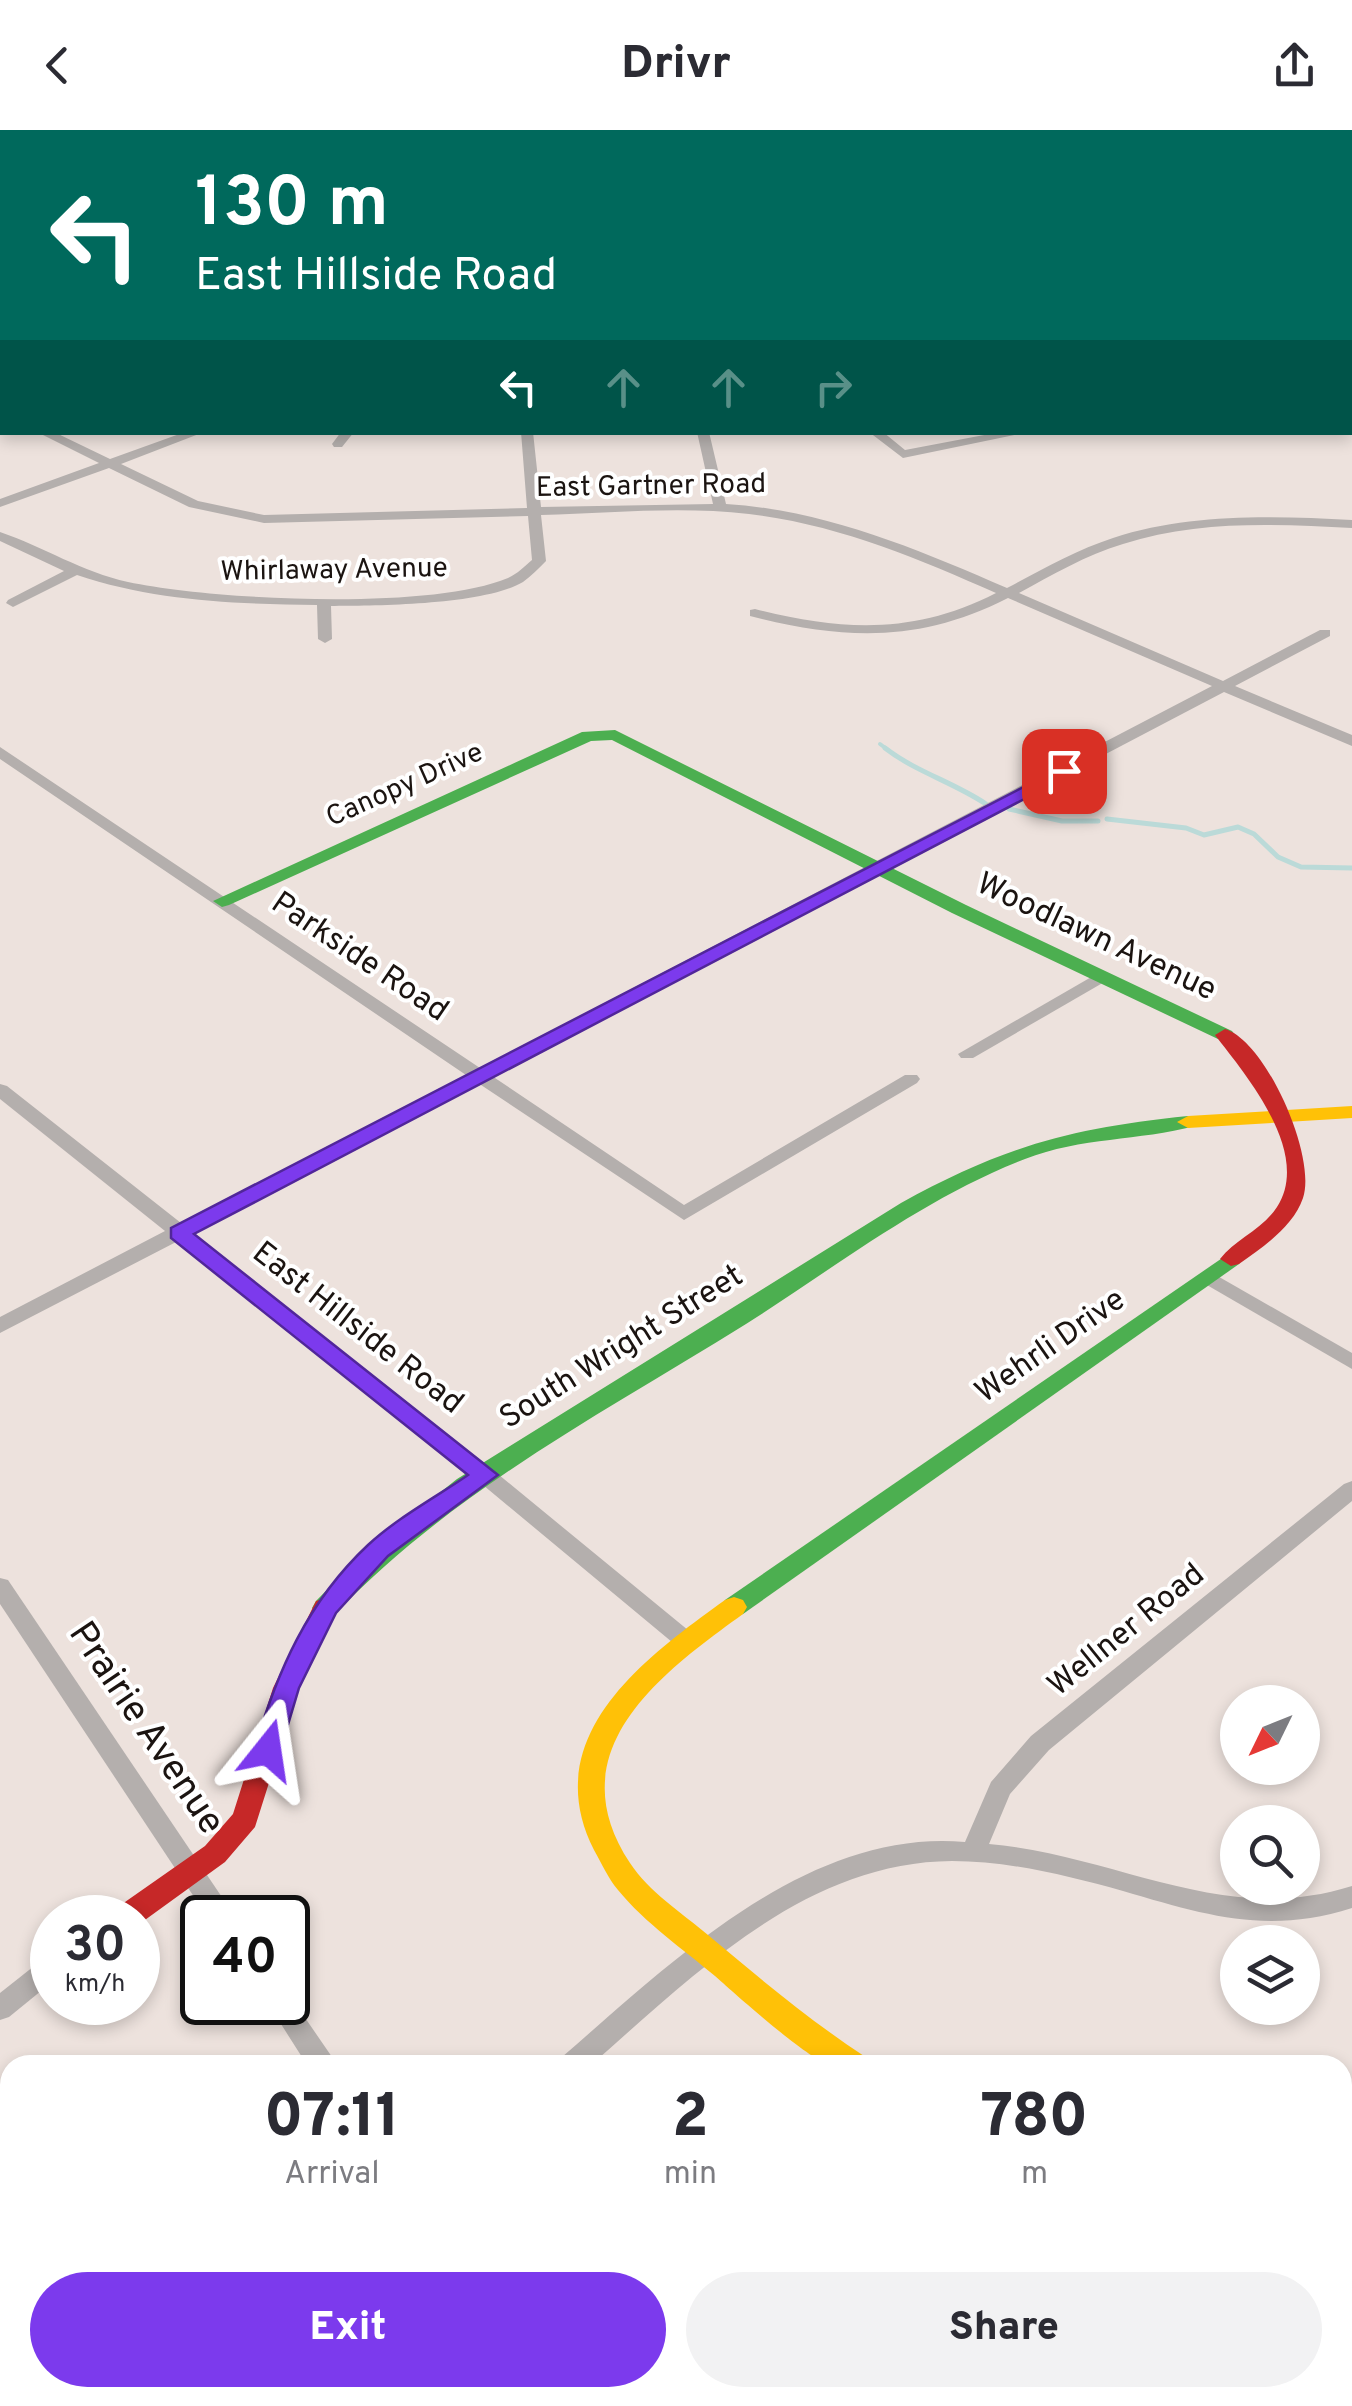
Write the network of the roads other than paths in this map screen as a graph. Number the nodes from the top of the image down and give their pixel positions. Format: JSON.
{"nodes":[{"id":1,"x":49,"y":435,"type":"edge"},
{"id":2,"x":190,"y":435,"type":"edge"},
{"id":3,"x":346,"y":435,"type":"edge"},
{"id":4,"x":528,"y":435,"type":"edge"},
{"id":5,"x":703,"y":435,"type":"edge"},
{"id":6,"x":878,"y":435,"type":"edge"},
{"id":7,"x":1008,"y":435,"type":"edge"},
{"id":8,"x":338,"y":444,"type":"dead end"},
{"id":9,"x":108,"y":464,"type":"junction"},
{"id":10,"x":0,"y":503,"type":"edge"},
{"id":11,"x":720,"y":507,"type":"junction"},
{"id":12,"x":536,"y":513,"type":"junction"},
{"id":13,"x":1352,"y":524,"type":"edge"},
{"id":14,"x":0,"y":536,"type":"edge"},
{"id":15,"x":74,"y":571,"type":"junction"},
{"id":16,"x":1006,"y":592,"type":"junction"},
{"id":17,"x":324,"y":601,"type":"junction"},
{"id":18,"x":13,"y":603,"type":"dead end"},
{"id":19,"x":755,"y":613,"type":"dead end"},
{"id":20,"x":1325,"y":633,"type":"dead end"},
{"id":21,"x":325,"y":639,"type":"dead end"},
{"id":22,"x":1224,"y":686,"type":"junction"},
{"id":23,"x":615,"y":736,"type":"joint"},
{"id":24,"x":1352,"y":741,"type":"edge"},
{"id":25,"x":0,"y":752,"type":"edge"},
{"id":26,"x":878,"y":869,"type":"junction"},
{"id":27,"x":222,"y":901,"type":"junction"},
{"id":28,"x":1100,"y":976,"type":"junction"},
{"id":29,"x":1227,"y":1036,"type":"joint"},
{"id":30,"x":966,"y":1054,"type":"dead end"},
{"id":31,"x":479,"y":1075,"type":"junction"},
{"id":32,"x":911,"y":1080,"type":"dead end"},
{"id":33,"x":0,"y":1090,"type":"edge"},
{"id":34,"x":1352,"y":1112,"type":"edge"},
{"id":35,"x":1280,"y":1118,"type":"junction"},
{"id":36,"x":179,"y":1233,"type":"junction"},
{"id":37,"x":1207,"y":1276,"type":"junction"},
{"id":38,"x":0,"y":1326,"type":"edge"},
{"id":39,"x":1352,"y":1362,"type":"edge"},
{"id":40,"x":485,"y":1475,"type":"junction"},
{"id":41,"x":1352,"y":1489,"type":"edge"},
{"id":42,"x":0,"y":1586,"type":"edge"},
{"id":43,"x":8,"y":1615,"type":"edge"},
{"id":44,"x":686,"y":1641,"type":"junction"},
{"id":45,"x":975,"y":1848,"type":"junction"},
{"id":46,"x":192,"y":1871,"type":"junction"},
{"id":47,"x":157,"y":1895,"type":"edge"},
{"id":48,"x":208,"y":1895,"type":"edge"},
{"id":49,"x":1352,"y":1897,"type":"edge"},
{"id":50,"x":705,"y":1951,"type":"junction"},
{"id":51,"x":30,"y":1985,"type":"edge"},
{"id":52,"x":0,"y":2009,"type":"edge"},
{"id":53,"x":295,"y":2025,"type":"edge"},
{"id":54,"x":315,"y":2055,"type":"edge"},
{"id":55,"x":584,"y":2055,"type":"edge"},
{"id":56,"x":838,"y":2055,"type":"edge"}],
"edges":[{"from":1,"to":9,"type":"street","name":"East Gartner Road"},
{"from":2,"to":9,"type":"street"},
{"from":3,"to":8,"type":"street"},
{"from":4,"to":12,"type":"street","name":"Whirlaway Avenue"},
{"from":5,"to":11,"type":"street"},
{"from":6,"to":7,"type":"street"},
{"from":9,"to":10,"type":"street"},
{"from":9,"to":12,"type":"street","name":"East Gartner Road"},
{"from":11,"to":12,"type":"street","name":"East Gartner Road"},
{"from":11,"to":16,"type":"street","name":"East Gartner Road"},
{"from":12,"to":17,"type":"street","name":"Whirlaway Avenue"},
{"from":13,"to":16,"type":"street"},
{"from":14,"to":15,"type":"street","name":"Whirlaway Avenue"},
{"from":15,"to":17,"type":"street","name":"Whirlaway Avenue"},
{"from":15,"to":18,"type":"street"},
{"from":16,"to":19,"type":"street"},
{"from":16,"to":22,"type":"street","name":"East Gartner Road"},
{"from":17,"to":21,"type":"street"},
{"from":20,"to":22,"type":"street"},
{"from":22,"to":24,"type":"street","name":"East Gartner Road"},
{"from":22,"to":26,"type":"street"},
{"from":23,"to":26,"type":"street","name":"Woodlawn Avenue"},
{"from":23,"to":27,"type":"street","name":"Canopy Drive"},
{"from":25,"to":27,"type":"street","name":"Parkside Road"},
{"from":26,"to":28,"type":"street","name":"Woodlawn Avenue"},
{"from":26,"to":31,"type":"street"},
{"from":27,"to":31,"type":"street","name":"Parkside Road"},
{"from":28,"to":29,"type":"street","name":"Woodlawn Avenue"},
{"from":28,"to":30,"type":"street"},
{"from":29,"to":35,"type":"street","name":"Wehrli Drive"},
{"from":31,"to":32,"type":"street","name":"Parkside Road"},
{"from":31,"to":36,"type":"street"},
{"from":33,"to":36,"type":"street","name":"East Hillside Road"},
{"from":34,"to":35,"type":"street","name":"South Wright Street"},
{"from":35,"to":37,"type":"street","name":"Wehrli Drive"},
{"from":35,"to":40,"type":"street","name":"South Wright Street"},
{"from":36,"to":38,"type":"street"},
{"from":36,"to":40,"type":"street","name":"East Hillside Road"},
{"from":37,"to":39,"type":"street"},
{"from":37,"to":44,"type":"street","name":"Wehrli Drive"},
{"from":40,"to":44,"type":"street","name":"East Hillside Road"},
{"from":40,"to":46,"type":"street","name":"South Wright Street"},
{"from":41,"to":45,"type":"street","name":"Wellner Road"},
{"from":42,"to":43,"type":"street","name":"Prairie Avenue"},
{"from":43,"to":46,"type":"street","name":"Prairie Avenue"},
{"from":44,"to":50,"type":"street"},
{"from":45,"to":49,"type":"street"},
{"from":45,"to":50,"type":"street"},
{"from":46,"to":47,"type":"street","name":"South Wright Street"},
{"from":46,"to":48,"type":"street","name":"Prairie Avenue"},
{"from":50,"to":55,"type":"street"},
{"from":50,"to":56,"type":"street"},
{"from":51,"to":52,"type":"street"},
{"from":53,"to":54,"type":"street"}]}
